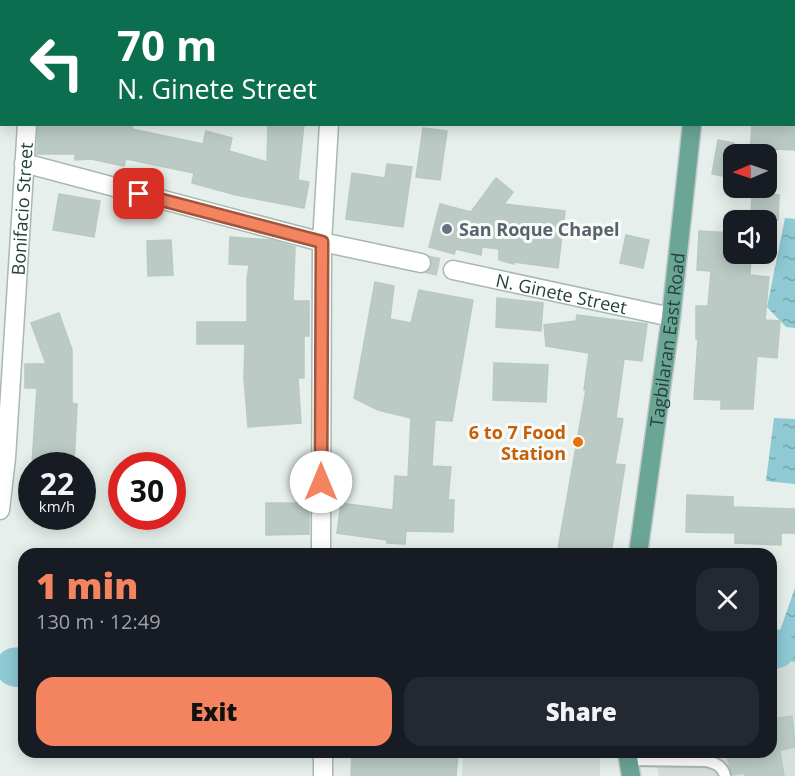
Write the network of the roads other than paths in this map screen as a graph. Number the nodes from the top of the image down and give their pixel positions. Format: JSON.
{"nodes":[{"id":1,"x":27,"y":126,"type":"edge"},
{"id":2,"x":329,"y":126,"type":"edge"},
{"id":3,"x":692,"y":126,"type":"edge"},
{"id":4,"x":24,"y":163,"type":"junction"},
{"id":5,"x":322,"y":242,"type":"junction"},
{"id":6,"x":421,"y":263,"type":"tunnel mouth"},
{"id":7,"x":453,"y":270,"type":"tunnel mouth"},
{"id":8,"x":671,"y":317,"type":"junction"},
{"id":9,"x":0,"y":510,"type":"edge"},
{"id":10,"x":321,"y":548,"type":"edge"},
{"id":11,"x":639,"y":548,"type":"edge"},
{"id":12,"x":323,"y":758,"type":"edge"},
{"id":13,"x":629,"y":762,"type":"edge"},
{"id":14,"x":323,"y":776,"type":"edge"},
{"id":15,"x":725,"y":776,"type":"edge"}],
"edges":[{"from":1,"to":4,"type":"street","name":"Bonifacio Street"},
{"from":2,"to":5,"type":"street"},
{"from":3,"to":8,"type":"main road","name":"Tagbilaran East Road"},
{"from":4,"to":5,"type":"street"},
{"from":4,"to":9,"type":"street","name":"Bonifacio Street"},
{"from":5,"to":6,"type":"street"},
{"from":5,"to":10,"type":"street"},
{"from":7,"to":8,"type":"street","name":"N. Ginete Street"},
{"from":8,"to":11,"type":"main road","name":"Tagbilaran East Road"},
{"from":12,"to":14,"type":"street"},
{"from":13,"to":15,"type":"lane"}]}
